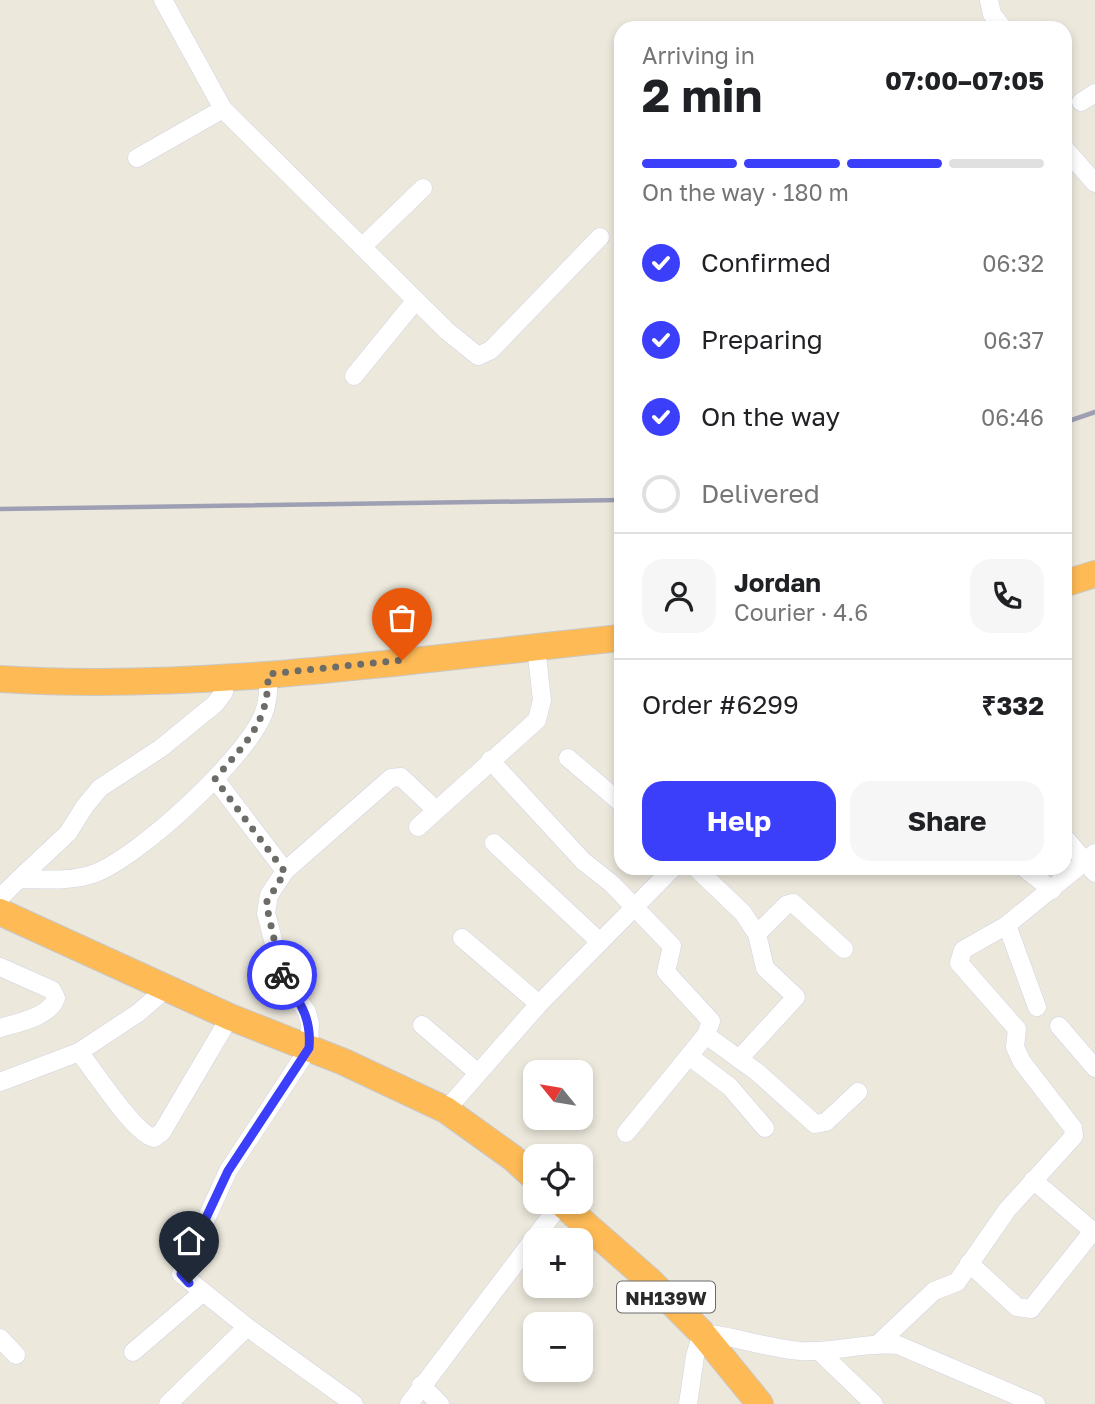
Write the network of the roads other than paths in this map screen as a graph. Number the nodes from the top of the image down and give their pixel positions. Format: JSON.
{"nodes":[{"id":1,"x":163,"y":0,"type":"edge"},
{"id":2,"x":989,"y":0,"type":"edge"},
{"id":3,"x":998,"y":21,"type":"edge"},
{"id":4,"x":223,"y":109,"type":"junction"},
{"id":5,"x":1072,"y":157,"type":"edge"},
{"id":6,"x":137,"y":158,"type":"dead end"},
{"id":7,"x":1095,"y":183,"type":"edge"},
{"id":8,"x":423,"y":188,"type":"dead end"},
{"id":9,"x":600,"y":237,"type":"dead end"},
{"id":10,"x":362,"y":247,"type":"junction"},
{"id":11,"x":416,"y":300,"type":"junction"},
{"id":12,"x":354,"y":376,"type":"dead end"},
{"id":13,"x":1095,"y":575,"type":"edge"},
{"id":14,"x":1072,"y":581,"type":"edge"},
{"id":15,"x":614,"y":639,"type":"edge"},
{"id":16,"x":537,"y":647,"type":"junction"},
{"id":17,"x":268,"y":674,"type":"junction"},
{"id":18,"x":223,"y":678,"type":"junction"},
{"id":19,"x":0,"y":679,"type":"edge"},
{"id":20,"x":568,"y":758,"type":"dead end"},
{"id":21,"x":490,"y":760,"type":"junction"},
{"id":22,"x":215,"y":779,"type":"junction"},
{"id":23,"x":614,"y":797,"type":"edge"},
{"id":24,"x":436,"y":810,"type":"junction"},
{"id":25,"x":418,"y":827,"type":"dead end"},
{"id":26,"x":494,"y":843,"type":"dead end"},
{"id":27,"x":1072,"y":844,"type":"edge"},
{"id":28,"x":1092,"y":862,"type":"edge"},
{"id":29,"x":285,"y":872,"type":"junction"},
{"id":30,"x":666,"y":875,"type":"edge"},
{"id":31,"x":703,"y":875,"type":"edge"},
{"id":32,"x":1033,"y":875,"type":"edge"},
{"id":33,"x":19,"y":879,"type":"junction"},
{"id":34,"x":1052,"y":890,"type":"junction"},
{"id":35,"x":0,"y":898,"type":"edge"},
{"id":36,"x":634,"y":905,"type":"junction"},
{"id":37,"x":0,"y":912,"type":"edge"},
{"id":38,"x":1007,"y":925,"type":"junction"},
{"id":39,"x":757,"y":934,"type":"junction"},
{"id":40,"x":463,"y":938,"type":"dead end"},
{"id":41,"x":600,"y":942,"type":"junction"},
{"id":42,"x":844,"y":949,"type":"dead end"},
{"id":43,"x":0,"y":967,"type":"edge"},
{"id":44,"x":168,"y":986,"type":"junction"},
{"id":45,"x":539,"y":1004,"type":"junction"},
{"id":46,"x":1037,"y":1007,"type":"dead end"},
{"id":47,"x":230,"y":1017,"type":"junction"},
{"id":48,"x":422,"y":1025,"type":"dead end"},
{"id":49,"x":1059,"y":1026,"type":"dead end"},
{"id":50,"x":0,"y":1028,"type":"edge"},
{"id":51,"x":706,"y":1035,"type":"junction"},
{"id":52,"x":309,"y":1048,"type":"junction"},
{"id":53,"x":79,"y":1052,"type":"junction"},
{"id":54,"x":689,"y":1056,"type":"junction"},
{"id":55,"x":739,"y":1059,"type":"junction"},
{"id":56,"x":1095,"y":1068,"type":"edge"},
{"id":57,"x":477,"y":1072,"type":"junction"},
{"id":58,"x":0,"y":1082,"type":"edge"},
{"id":59,"x":858,"y":1092,"type":"dead end"},
{"id":60,"x":446,"y":1110,"type":"junction"},
{"id":61,"x":765,"y":1128,"type":"dead end"},
{"id":62,"x":626,"y":1133,"type":"dead end"},
{"id":63,"x":523,"y":1167,"type":"edge"},
{"id":64,"x":1034,"y":1180,"type":"junction"},
{"id":65,"x":553,"y":1214,"type":"edge"},
{"id":66,"x":574,"y":1214,"type":"edge"},
{"id":67,"x":1094,"y":1232,"type":"edge"},
{"id":68,"x":969,"y":1264,"type":"junction"},
{"id":69,"x":202,"y":1293,"type":"junction"},
{"id":70,"x":247,"y":1327,"type":"junction"},
{"id":71,"x":702,"y":1333,"type":"junction"},
{"id":72,"x":0,"y":1338,"type":"edge"},
{"id":73,"x":879,"y":1343,"type":"junction"},
{"id":74,"x":819,"y":1351,"type":"junction"},
{"id":75,"x":133,"y":1352,"type":"dead end"},
{"id":76,"x":16,"y":1355,"type":"dead end"},
{"id":77,"x":421,"y":1385,"type":"junction"},
{"id":78,"x":168,"y":1404,"type":"edge"},
{"id":79,"x":354,"y":1404,"type":"edge"},
{"id":80,"x":408,"y":1404,"type":"edge"},
{"id":81,"x":440,"y":1404,"type":"edge"},
{"id":82,"x":688,"y":1404,"type":"edge"},
{"id":83,"x":760,"y":1404,"type":"edge"},
{"id":84,"x":874,"y":1404,"type":"edge"},
{"id":85,"x":1035,"y":1404,"type":"edge"}],
"edges":[{"from":1,"to":4,"type":"street"},
{"from":2,"to":3,"type":"street"},
{"from":4,"to":6,"type":"street"},
{"from":4,"to":10,"type":"street"},
{"from":5,"to":7,"type":"street"},
{"from":8,"to":10,"type":"street"},
{"from":9,"to":11,"type":"street"},
{"from":10,"to":11,"type":"street"},
{"from":11,"to":12,"type":"street"},
{"from":13,"to":14,"type":"highway"},
{"from":15,"to":16,"type":"highway"},
{"from":16,"to":17,"type":"highway"},
{"from":16,"to":21,"type":"street"},
{"from":17,"to":18,"type":"highway"},
{"from":17,"to":22,"type":"street"},
{"from":18,"to":19,"type":"highway"},
{"from":18,"to":33,"type":"street"},
{"from":20,"to":23,"type":"street"},
{"from":21,"to":24,"type":"street"},
{"from":21,"to":36,"type":"street"},
{"from":22,"to":29,"type":"street"},
{"from":22,"to":33,"type":"street"},
{"from":24,"to":25,"type":"street"},
{"from":24,"to":29,"type":"street"},
{"from":26,"to":41,"type":"street"},
{"from":27,"to":28,"type":"street"},
{"from":28,"to":34,"type":"street"},
{"from":29,"to":52,"type":"street"},
{"from":30,"to":36,"type":"street"},
{"from":31,"to":39,"type":"street"},
{"from":32,"to":34,"type":"street"},
{"from":33,"to":35,"type":"street"},
{"from":34,"to":38,"type":"street"},
{"from":36,"to":41,"type":"street"},
{"from":36,"to":51,"type":"street"},
{"from":37,"to":44,"type":"highway"},
{"from":38,"to":46,"type":"street"},
{"from":38,"to":64,"type":"street"},
{"from":39,"to":42,"type":"street"},
{"from":39,"to":55,"type":"street"},
{"from":40,"to":45,"type":"street"},
{"from":41,"to":45,"type":"street"},
{"from":43,"to":50,"type":"street"},
{"from":44,"to":47,"type":"highway"},
{"from":44,"to":53,"type":"street"},
{"from":45,"to":57,"type":"street"},
{"from":47,"to":52,"type":"highway"},
{"from":47,"to":53,"type":"street"},
{"from":48,"to":57,"type":"street"},
{"from":49,"to":56,"type":"street"},
{"from":51,"to":54,"type":"street"},
{"from":51,"to":55,"type":"street"},
{"from":52,"to":60,"type":"highway"},
{"from":52,"to":69,"type":"street"},
{"from":53,"to":58,"type":"street"},
{"from":54,"to":61,"type":"street"},
{"from":54,"to":62,"type":"street"},
{"from":55,"to":59,"type":"street"},
{"from":57,"to":60,"type":"street"},
{"from":60,"to":63,"type":"highway"},
{"from":64,"to":67,"type":"street"},
{"from":64,"to":68,"type":"street"},
{"from":65,"to":77,"type":"street"},
{"from":66,"to":71,"type":"highway","number":"NH139W"},
{"from":67,"to":68,"type":"street"},
{"from":68,"to":73,"type":"street"},
{"from":69,"to":70,"type":"street"},
{"from":69,"to":75,"type":"street"},
{"from":70,"to":78,"type":"street"},
{"from":70,"to":79,"type":"street"},
{"from":71,"to":74,"type":"street"},
{"from":71,"to":82,"type":"street"},
{"from":71,"to":83,"type":"highway","number":"NH139W"},
{"from":72,"to":76,"type":"street"},
{"from":73,"to":74,"type":"street"},
{"from":73,"to":85,"type":"street"},
{"from":74,"to":84,"type":"street"},
{"from":77,"to":80,"type":"street"},
{"from":77,"to":81,"type":"street"}]}
